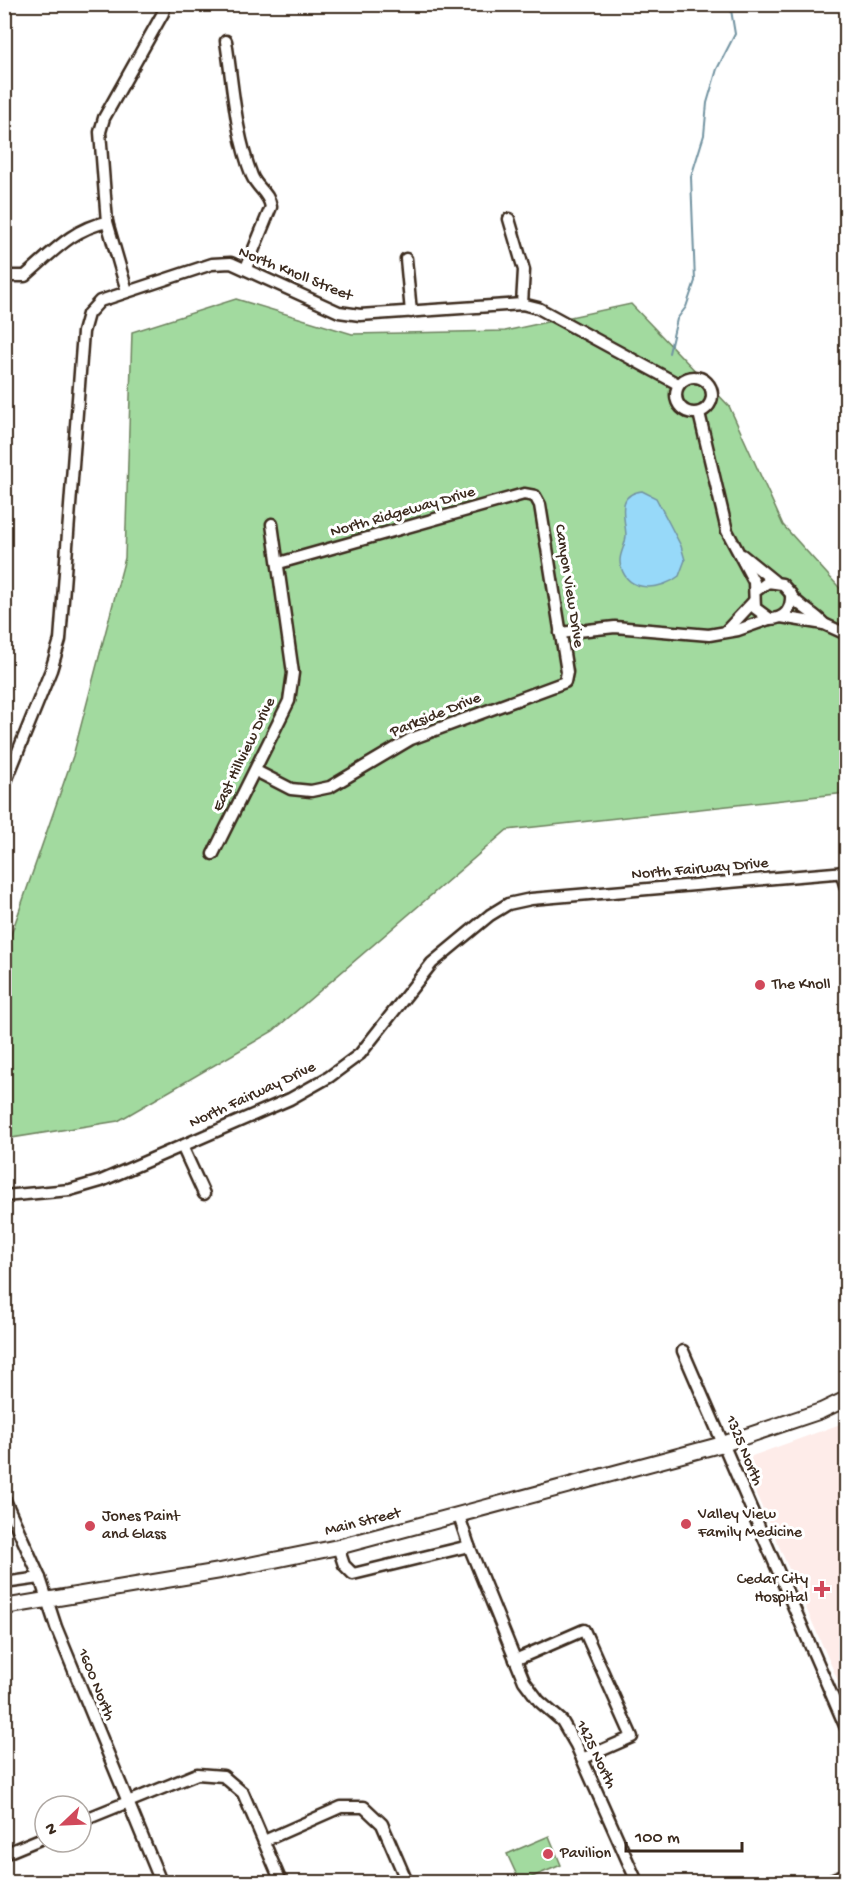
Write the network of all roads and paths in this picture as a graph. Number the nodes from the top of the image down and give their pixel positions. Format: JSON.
{"nodes":[{"id":1,"x":165,"y":4,"type":"edge"},
{"id":2,"x":226,"y":41,"type":"dead end"},
{"id":3,"x":509,"y":219,"type":"dead end"},
{"id":4,"x":107,"y":222,"type":"junction"},
{"id":5,"x":406,"y":259,"type":"dead end"},
{"id":6,"x":246,"y":268,"type":"junction"},
{"id":7,"x":4,"y":276,"type":"edge"},
{"id":8,"x":127,"y":291,"type":"junction"},
{"id":9,"x":522,"y":304,"type":"junction"},
{"id":10,"x":411,"y":312,"type":"junction"},
{"id":11,"x":678,"y":384,"type":"junction"},
{"id":12,"x":699,"y":413,"type":"junction"},
{"id":13,"x":535,"y":496,"type":"joint"},
{"id":14,"x":272,"y":524,"type":"dead end"},
{"id":15,"x":740,"y":554,"type":"junction"},
{"id":16,"x":279,"y":563,"type":"junction"},
{"id":17,"x":774,"y":581,"type":"junction"},
{"id":18,"x":790,"y":594,"type":"junction"},
{"id":19,"x":755,"y":596,"type":"junction"},
{"id":20,"x":782,"y":617,"type":"junction"},
{"id":21,"x":770,"y":619,"type":"junction"},
{"id":22,"x":824,"y":624,"type":"junction"},
{"id":23,"x":726,"y":631,"type":"junction"},
{"id":24,"x":560,"y":633,"type":"junction"},
{"id":25,"x":846,"y":634,"type":"edge"},
{"id":26,"x":565,"y":682,"type":"joint"},
{"id":27,"x":256,"y":771,"type":"junction"},
{"id":28,"x":4,"y":786,"type":"edge"},
{"id":29,"x":213,"y":854,"type":"dead end"},
{"id":30,"x":844,"y":872,"type":"edge"},
{"id":31,"x":846,"y":888,"type":"edge"},
{"id":32,"x":182,"y":1146,"type":"junction"},
{"id":33,"x":204,"y":1194,"type":"dead end"},
{"id":34,"x":4,"y":1196,"type":"edge"},
{"id":35,"x":683,"y":1351,"type":"dead end"},
{"id":36,"x":846,"y":1399,"type":"edge"},
{"id":37,"x":723,"y":1444,"type":"junction"},
{"id":38,"x":4,"y":1498,"type":"edge"},
{"id":39,"x":459,"y":1516,"type":"junction"},
{"id":40,"x":469,"y":1546,"type":"junction"},
{"id":41,"x":338,"y":1547,"type":"junction"},
{"id":42,"x":40,"y":1578,"type":"junction"},
{"id":43,"x":4,"y":1583,"type":"edge"},
{"id":44,"x":46,"y":1600,"type":"junction"},
{"id":45,"x":4,"y":1607,"type":"edge"},
{"id":46,"x":515,"y":1660,"type":"junction"},
{"id":47,"x":846,"y":1728,"type":"edge"},
{"id":48,"x":582,"y":1759,"type":"junction"},
{"id":49,"x":126,"y":1801,"type":"junction"},
{"id":50,"x":93,"y":1816,"type":"edge"},
{"id":51,"x":264,"y":1841,"type":"junction"},
{"id":52,"x":33,"y":1842,"type":"edge"},
{"id":53,"x":4,"y":1854,"type":"edge"},
{"id":54,"x":846,"y":1874,"type":"edge"},
{"id":55,"x":161,"y":1882,"type":"edge"},
{"id":56,"x":281,"y":1882,"type":"edge"},
{"id":57,"x":407,"y":1882,"type":"edge"},
{"id":58,"x":637,"y":1882,"type":"edge"},
{"id":59,"x":826,"y":1882,"type":"edge"}],
"edges":[{"from":1,"to":4,"type":"street"},
{"from":2,"to":6,"type":"street"},
{"from":3,"to":9,"type":"street"},
{"from":4,"to":7,"type":"street"},
{"from":4,"to":8,"type":"street"},
{"from":5,"to":10,"type":"street"},
{"from":6,"to":8,"type":"street","name":"North Knoll Street"},
{"from":6,"to":10,"type":"street","name":"North Knoll Street"},
{"from":8,"to":28,"type":"street","name":"North Knoll Street"},
{"from":9,"to":10,"type":"street","name":"North Knoll Street"},
{"from":9,"to":11,"type":"street","name":"North Knoll Street"},
{"from":11,"to":12,"type":"street"},
{"from":11,"to":12,"type":"street"},
{"from":12,"to":15,"type":"street"},
{"from":13,"to":16,"type":"street","name":"North Ridgeway Drive"},
{"from":13,"to":24,"type":"street","name":"Canyon View Drive"},
{"from":14,"to":16,"type":"street","name":"East Hillview Drive"},
{"from":15,"to":17,"type":"street"},
{"from":15,"to":19,"type":"street"},
{"from":16,"to":27,"type":"street","name":"East Hillview Drive"},
{"from":17,"to":18,"type":"street"},
{"from":17,"to":19,"type":"street"},
{"from":18,"to":20,"type":"street"},
{"from":18,"to":22,"type":"street"},
{"from":19,"to":21,"type":"street"},
{"from":19,"to":23,"type":"street"},
{"from":20,"to":21,"type":"street"},
{"from":20,"to":22,"type":"street"},
{"from":21,"to":23,"type":"street"},
{"from":22,"to":25,"type":"street"},
{"from":23,"to":24,"type":"street"},
{"from":24,"to":26,"type":"street","name":"Canyon View Drive"},
{"from":26,"to":27,"type":"street","name":"Parkside Drive"},
{"from":27,"to":29,"type":"street","name":"East Hillview Drive"},
{"from":30,"to":31,"type":"street"},
{"from":30,"to":32,"type":"street","name":"North Fairway Drive"},
{"from":32,"to":33,"type":"street"},
{"from":32,"to":34,"type":"street","name":"North Fairway Drive"},
{"from":35,"to":37,"type":"street","name":"1325 North"},
{"from":36,"to":37,"type":"main road","name":"Main Street"},
{"from":37,"to":39,"type":"main road","name":"Main Street"},
{"from":37,"to":47,"type":"street","name":"1325 North"},
{"from":38,"to":42,"type":"street","name":"1600 North"},
{"from":39,"to":40,"type":"street","name":"1425 North"},
{"from":39,"to":41,"type":"main road","name":"Main Street"},
{"from":40,"to":41,"type":"street"},
{"from":40,"to":46,"type":"street","name":"1425 North"},
{"from":41,"to":44,"type":"main road","name":"Main Street"},
{"from":42,"to":43,"type":"street"},
{"from":42,"to":44,"type":"street","name":"1600 North"},
{"from":44,"to":45,"type":"main road","name":"Main Street"},
{"from":44,"to":49,"type":"street","name":"1600 North"},
{"from":46,"to":48,"type":"street","name":"1425 North"},
{"from":46,"to":48,"type":"street"},
{"from":48,"to":58,"type":"street","name":"1425 North"},
{"from":49,"to":50,"type":"street"},
{"from":49,"to":51,"type":"street"},
{"from":49,"to":55,"type":"street","name":"1600 North"},
{"from":51,"to":56,"type":"street"},
{"from":51,"to":57,"type":"street"},
{"from":52,"to":53,"type":"street"},
{"from":54,"to":59,"type":"street"}]}
